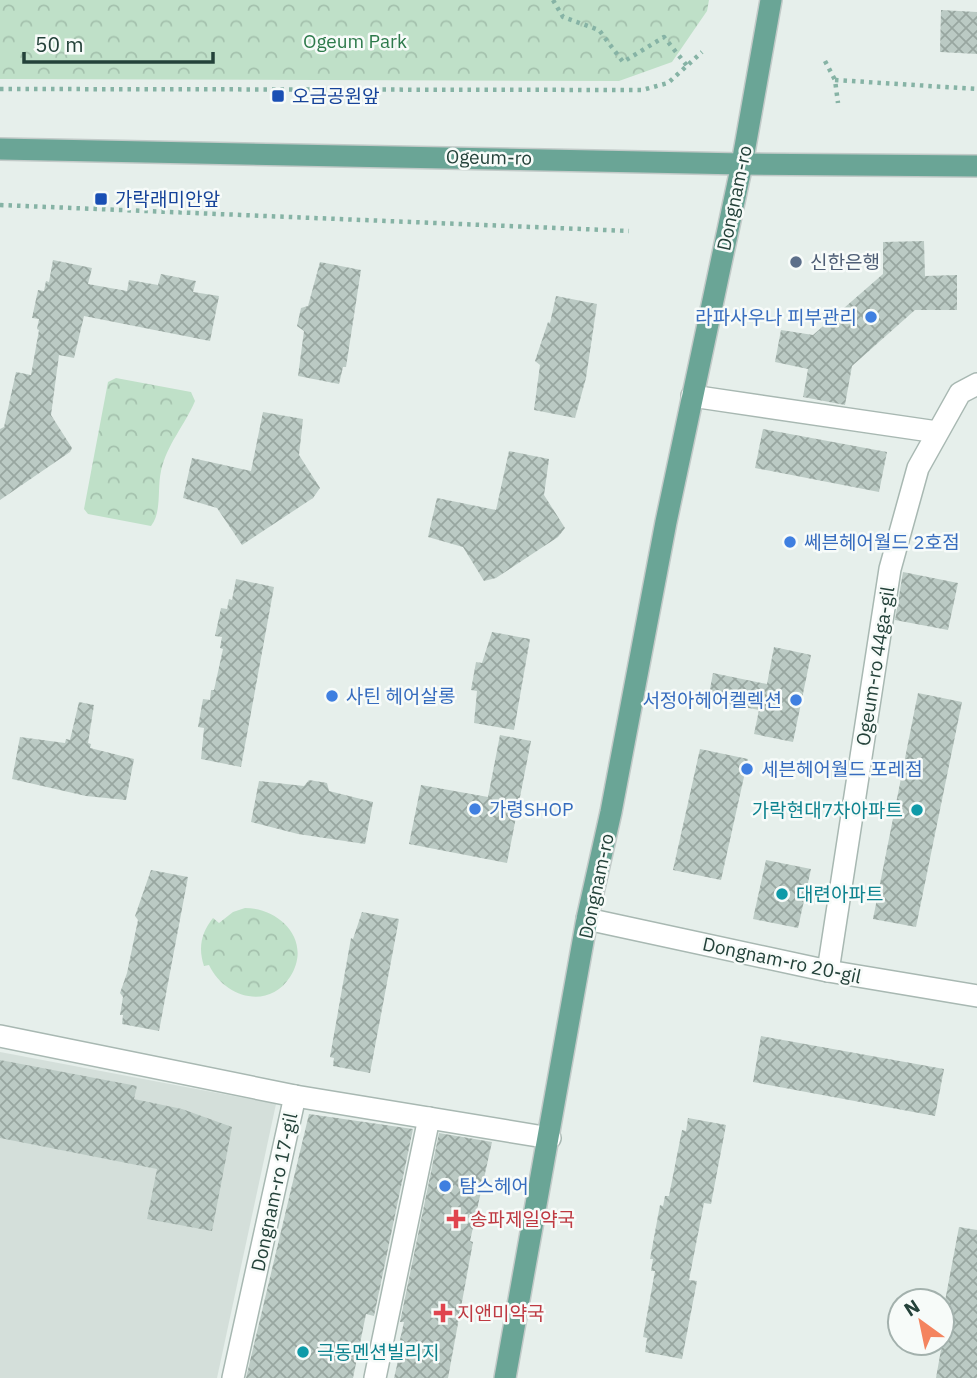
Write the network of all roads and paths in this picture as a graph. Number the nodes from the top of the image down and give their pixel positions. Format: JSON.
{"nodes":[{"id":1,"x":553,"y":0,"type":"edge"},
{"id":2,"x":771,"y":0,"type":"edge"},
{"id":3,"x":702,"y":52,"type":"dead end"},
{"id":4,"x":825,"y":61,"type":"dead end"},
{"id":5,"x":688,"y":67,"type":"junction"},
{"id":6,"x":835,"y":80,"type":"junction"},
{"id":7,"x":0,"y":89,"type":"edge"},
{"id":8,"x":977,"y":89,"type":"edge"},
{"id":9,"x":838,"y":103,"type":"dead end"},
{"id":10,"x":0,"y":149,"type":"edge"},
{"id":11,"x":742,"y":164,"type":"junction"},
{"id":12,"x":977,"y":166,"type":"edge"},
{"id":13,"x":0,"y":205,"type":"edge"},
{"id":14,"x":629,"y":231,"type":"dead end"},
{"id":15,"x":977,"y":384,"type":"edge"},
{"id":16,"x":692,"y":396,"type":"junction"},
{"id":17,"x":937,"y":432,"type":"junction"},
{"id":18,"x":587,"y":919,"type":"junction"},
{"id":19,"x":828,"y":971,"type":"junction"},
{"id":20,"x":976,"y":991,"type":"edge"},
{"id":21,"x":0,"y":1036,"type":"edge"},
{"id":22,"x":295,"y":1096,"type":"junction"},
{"id":23,"x":429,"y":1118,"type":"junction"},
{"id":24,"x":550,"y":1138,"type":"junction"},
{"id":25,"x":233,"y":1378,"type":"edge"},
{"id":26,"x":375,"y":1378,"type":"edge"},
{"id":27,"x":505,"y":1378,"type":"edge"}],
"edges":[{"from":1,"to":5,"type":"path"},
{"from":2,"to":11,"type":"main road","name":"Dongnam-ro"},
{"from":3,"to":5,"type":"path"},
{"from":4,"to":6,"type":"path"},
{"from":5,"to":7,"type":"path"},
{"from":6,"to":8,"type":"path"},
{"from":6,"to":9,"type":"path"},
{"from":10,"to":11,"type":"main road","name":"Ogeum-ro"},
{"from":11,"to":12,"type":"main road","name":"Ogeum-ro"},
{"from":11,"to":16,"type":"main road","name":"Dongnam-ro"},
{"from":13,"to":14,"type":"path"},
{"from":15,"to":17,"type":"street","name":"Ogeum-ro 44ga-gil"},
{"from":16,"to":17,"type":"street"},
{"from":16,"to":18,"type":"main road","name":"Dongnam-ro"},
{"from":17,"to":19,"type":"street","name":"Ogeum-ro 44ga-gil"},
{"from":18,"to":19,"type":"street","name":"Dongnam-ro 20-gil"},
{"from":18,"to":24,"type":"main road","name":"Dongnam-ro"},
{"from":19,"to":20,"type":"street","name":"Dongnam-ro 20-gil"},
{"from":21,"to":22,"type":"street"},
{"from":22,"to":23,"type":"street","name":"Dongnam-ro 17-gil"},
{"from":22,"to":25,"type":"street","name":"Dongnam-ro 17-gil"},
{"from":23,"to":24,"type":"street","name":"Dongnam-ro 17-gil"},
{"from":23,"to":26,"type":"street"},
{"from":24,"to":27,"type":"main road","name":"Dongnam-ro"}]}
